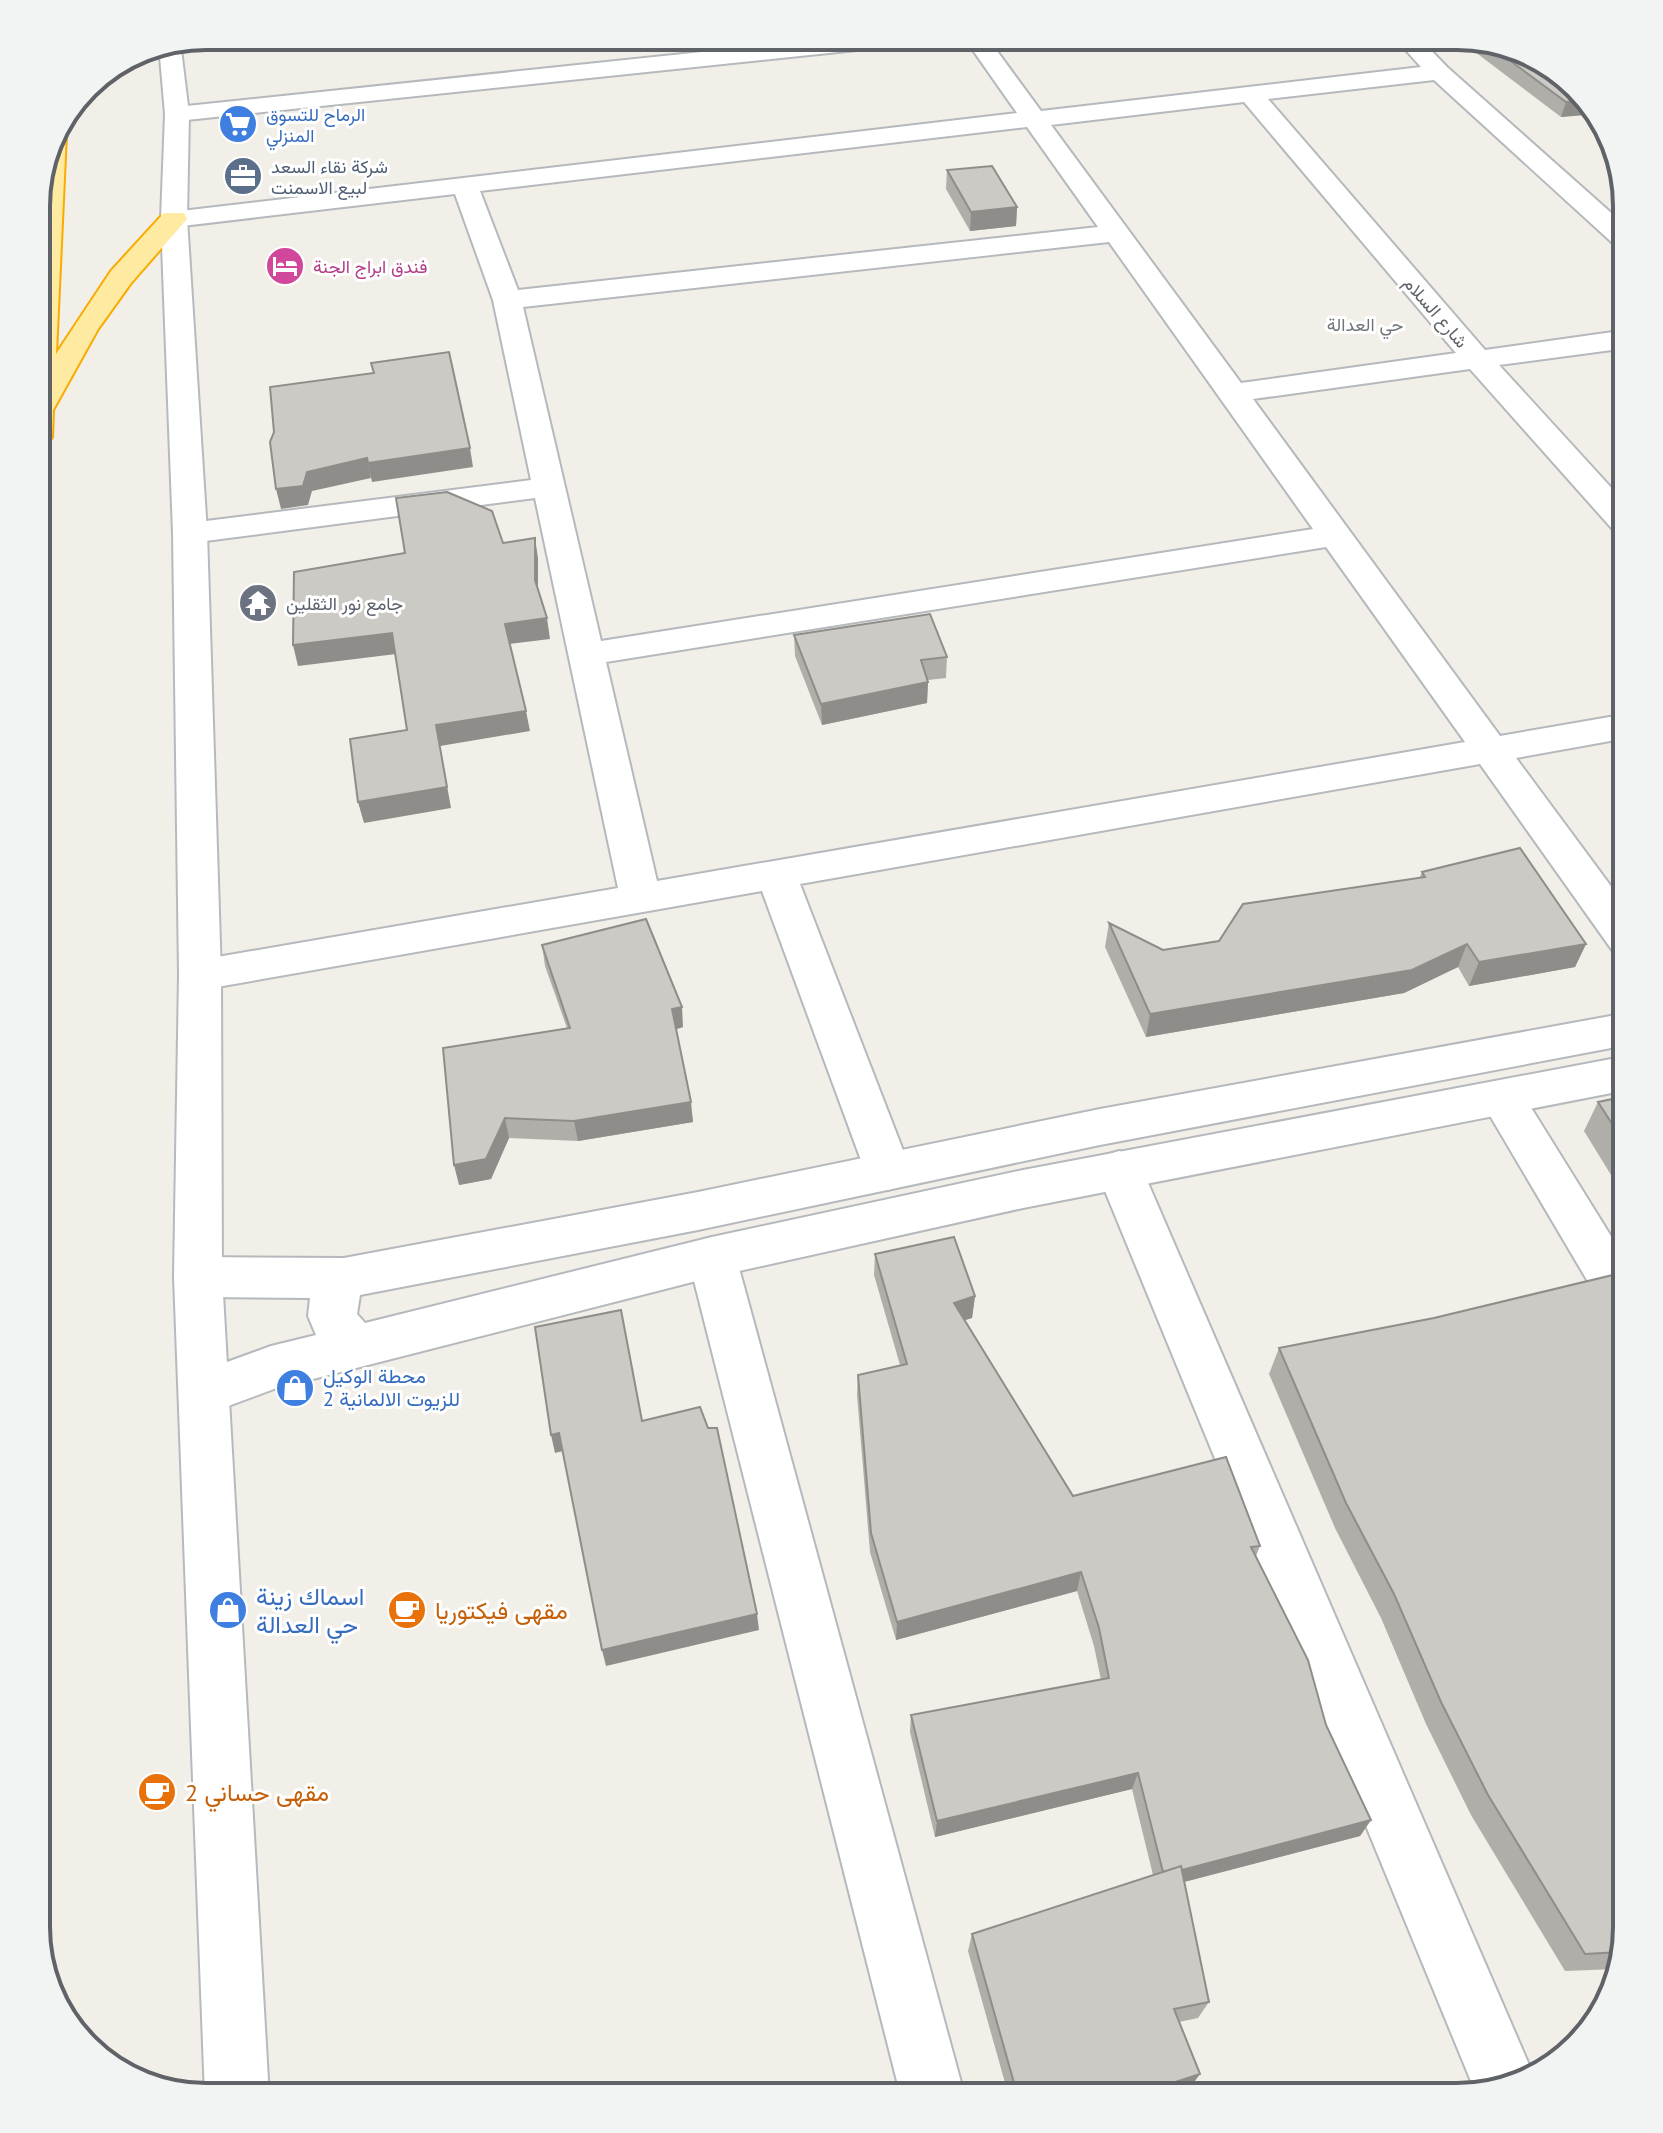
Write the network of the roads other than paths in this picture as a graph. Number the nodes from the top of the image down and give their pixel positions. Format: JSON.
{"nodes":[{"id":1,"x":790,"y":50,"type":"edge"},
{"id":2,"x":984,"y":50,"type":"edge"},
{"id":3,"x":1418,"y":50,"type":"edge"},
{"id":4,"x":171,"y":54,"type":"edge"},
{"id":5,"x":1439,"y":72,"type":"junction"},
{"id":6,"x":1250,"y":94,"type":"junction"},
{"id":7,"x":177,"y":114,"type":"junction"},
{"id":8,"x":1034,"y":119,"type":"junction"},
{"id":9,"x":465,"y":185,"type":"junction"},
{"id":10,"x":174,"y":219,"type":"junction"},
{"id":11,"x":1613,"y":228,"type":"edge"},
{"id":12,"x":1116,"y":233,"type":"junction"},
{"id":13,"x":507,"y":300,"type":"junction"},
{"id":14,"x":1613,"y":341,"type":"edge"},
{"id":15,"x":1476,"y":358,"type":"junction"},
{"id":16,"x":1233,"y":393,"type":"junction"},
{"id":17,"x":50,"y":398,"type":"edge"},
{"id":18,"x":549,"y":487,"type":"junction"},
{"id":19,"x":1613,"y":510,"type":"edge"},
{"id":20,"x":190,"y":533,"type":"junction"},
{"id":21,"x":1335,"y":536,"type":"junction"},
{"id":22,"x":587,"y":654,"type":"junction"},
{"id":23,"x":1613,"y":728,"type":"edge"},
{"id":24,"x":1491,"y":750,"type":"junction"},
{"id":25,"x":776,"y":875,"type":"junction"},
{"id":26,"x":641,"y":899,"type":"junction"},
{"id":27,"x":1613,"y":920,"type":"edge"},
{"id":28,"x":200,"y":975,"type":"junction"},
{"id":29,"x":1613,"y":1032,"type":"edge"},
{"id":30,"x":1613,"y":1076,"type":"edge"},
{"id":31,"x":1501,"y":1097,"type":"junction"},
{"id":32,"x":1007,"y":1146,"type":"junction"},
{"id":33,"x":1119,"y":1169,"type":"junction"},
{"id":34,"x":888,"y":1171,"type":"junction"},
{"id":35,"x":1023,"y":1189,"type":"junction"},
{"id":36,"x":712,"y":1257,"type":"junction"},
{"id":37,"x":198,"y":1277,"type":"junction"},
{"id":38,"x":344,"y":1278,"type":"junction"},
{"id":39,"x":1613,"y":1281,"type":"edge"},
{"id":40,"x":358,"y":1346,"type":"junction"},
{"id":41,"x":204,"y":1393,"type":"junction"},
{"id":42,"x":1501,"y":2077,"type":"edge"},
{"id":43,"x":236,"y":2083,"type":"edge"},
{"id":44,"x":929,"y":2083,"type":"edge"}],
"edges":[{"from":1,"to":7,"type":"street"},
{"from":2,"to":8,"type":"street"},
{"from":3,"to":5,"type":"street"},
{"from":4,"to":7,"type":"street"},
{"from":5,"to":6,"type":"street"},
{"from":5,"to":11,"type":"street"},
{"from":6,"to":8,"type":"street"},
{"from":6,"to":15,"type":"street","name":"شارع السلام"},
{"from":7,"to":10,"type":"street"},
{"from":8,"to":9,"type":"street"},
{"from":8,"to":12,"type":"street"},
{"from":9,"to":10,"type":"street"},
{"from":9,"to":13,"type":"street"},
{"from":10,"to":17,"type":"highway"},
{"from":10,"to":20,"type":"street"},
{"from":12,"to":13,"type":"street"},
{"from":12,"to":16,"type":"street"},
{"from":13,"to":18,"type":"street"},
{"from":14,"to":15,"type":"street"},
{"from":15,"to":16,"type":"street"},
{"from":15,"to":19,"type":"street","name":"شارع السلام"},
{"from":16,"to":21,"type":"street"},
{"from":18,"to":20,"type":"street"},
{"from":18,"to":22,"type":"street"},
{"from":20,"to":28,"type":"street"},
{"from":21,"to":22,"type":"street"},
{"from":21,"to":24,"type":"street"},
{"from":22,"to":26,"type":"street"},
{"from":23,"to":24,"type":"street"},
{"from":24,"to":25,"type":"street"},
{"from":24,"to":27,"type":"street"},
{"from":25,"to":26,"type":"street"},
{"from":25,"to":34,"type":"street"},
{"from":26,"to":28,"type":"street"},
{"from":28,"to":37,"type":"street"},
{"from":29,"to":32,"type":"street"},
{"from":30,"to":31,"type":"street"},
{"from":31,"to":33,"type":"street"},
{"from":31,"to":39,"type":"street"},
{"from":32,"to":34,"type":"street"},
{"from":32,"to":35,"type":"street"},
{"from":33,"to":35,"type":"street"},
{"from":33,"to":42,"type":"street"},
{"from":34,"to":38,"type":"street"},
{"from":35,"to":36,"type":"street"},
{"from":36,"to":40,"type":"street"},
{"from":36,"to":44,"type":"street"},
{"from":37,"to":38,"type":"street"},
{"from":37,"to":41,"type":"street"},
{"from":38,"to":40,"type":"street"},
{"from":40,"to":41,"type":"street"},
{"from":41,"to":43,"type":"street"}]}
